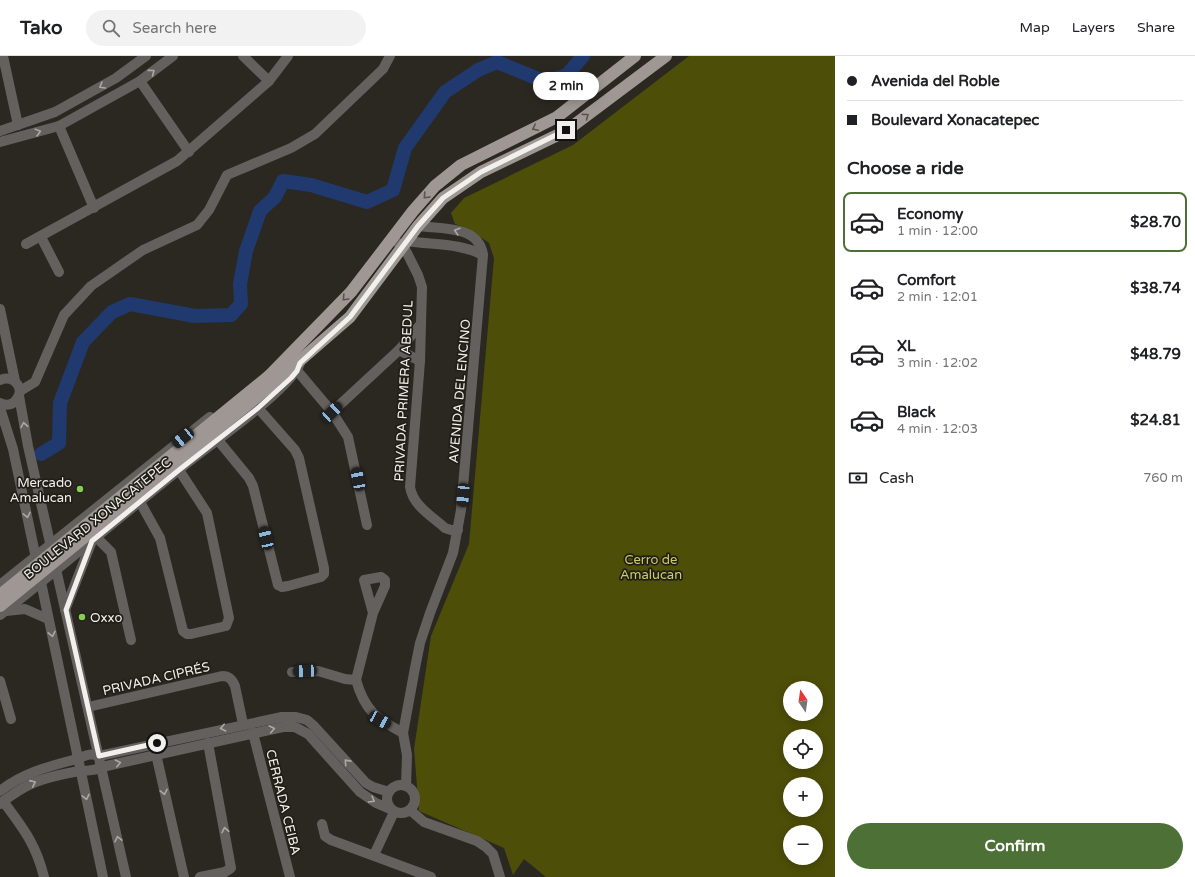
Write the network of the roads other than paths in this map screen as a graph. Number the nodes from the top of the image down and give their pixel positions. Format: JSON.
{"nodes":[{"id":1,"x":3,"y":56,"type":"edge"},
{"id":2,"x":146,"y":56,"type":"edge"},
{"id":3,"x":173,"y":56,"type":"edge"},
{"id":4,"x":244,"y":56,"type":"edge"},
{"id":5,"x":288,"y":56,"type":"edge"},
{"id":6,"x":390,"y":56,"type":"edge"},
{"id":7,"x":635,"y":56,"type":"edge"},
{"id":8,"x":666,"y":56,"type":"edge"},
{"id":9,"x":140,"y":81,"type":"junction"},
{"id":10,"x":268,"y":81,"type":"junction"},
{"id":11,"x":18,"y":125,"type":"junction"},
{"id":12,"x":59,"y":126,"type":"junction"},
{"id":13,"x":0,"y":130,"type":"edge"},
{"id":14,"x":0,"y":142,"type":"edge"},
{"id":15,"x":189,"y":152,"type":"junction"},
{"id":16,"x":94,"y":208,"type":"junction"},
{"id":17,"x":418,"y":226,"type":"junction"},
{"id":18,"x":40,"y":237,"type":"junction"},
{"id":19,"x":391,"y":239,"type":"junction"},
{"id":20,"x":405,"y":243,"type":"junction"},
{"id":21,"x":26,"y":244,"type":"dead end"},
{"id":22,"x":483,"y":255,"type":"junction"},
{"id":23,"x":59,"y":272,"type":"dead end"},
{"id":24,"x":0,"y":309,"type":"edge"},
{"id":25,"x":420,"y":325,"type":"junction"},
{"id":26,"x":399,"y":350,"type":"junction"},
{"id":27,"x":288,"y":356,"type":"junction"},
{"id":28,"x":420,"y":361,"type":"junction"},
{"id":29,"x":297,"y":367,"type":"junction"},
{"id":30,"x":0,"y":380,"type":"edge"},
{"id":31,"x":272,"y":380,"type":"junction"},
{"id":32,"x":14,"y":381,"type":"junction"},
{"id":33,"x":20,"y":394,"type":"junction"},
{"id":34,"x":0,"y":403,"type":"edge"},
{"id":35,"x":0,"y":408,"type":"edge"},
{"id":36,"x":258,"y":408,"type":"junction"},
{"id":37,"x":332,"y":412,"type":"junction"},
{"id":38,"x":183,"y":438,"type":"junction"},
{"id":39,"x":217,"y":439,"type":"junction"},
{"id":40,"x":28,"y":446,"type":"junction"},
{"id":41,"x":13,"y":450,"type":"junction"},
{"id":42,"x":197,"y":455,"type":"junction"},
{"id":43,"x":179,"y":470,"type":"junction"},
{"id":44,"x":140,"y":502,"type":"junction"},
{"id":45,"x":367,"y":525,"type":"dead end"},
{"id":46,"x":69,"y":530,"type":"junction"},
{"id":47,"x":458,"y":530,"type":"junction"},
{"id":48,"x":91,"y":542,"type":"junction"},
{"id":49,"x":51,"y":545,"type":"junction"},
{"id":50,"x":35,"y":557,"type":"junction"},
{"id":51,"x":56,"y":570,"type":"junction"},
{"id":52,"x":11,"y":576,"type":"junction"},
{"id":53,"x":40,"y":583,"type":"junction"},
{"id":54,"x":0,"y":585,"type":"edge"},
{"id":55,"x":0,"y":594,"type":"edge"},
{"id":56,"x":25,"y":595,"type":"junction"},
{"id":57,"x":66,"y":610,"type":"junction"},
{"id":58,"x":2,"y":611,"type":"edge"},
{"id":59,"x":373,"y":613,"type":"junction"},
{"id":60,"x":48,"y":619,"type":"junction"},
{"id":61,"x":131,"y":640,"type":"dead end"},
{"id":62,"x":292,"y":672,"type":"dead end"},
{"id":63,"x":356,"y":680,"type":"junction"},
{"id":64,"x":0,"y":682,"type":"edge"},
{"id":65,"x":88,"y":707,"type":"junction"},
{"id":66,"x":11,"y":718,"type":"dead end"},
{"id":67,"x":243,"y":724,"type":"junction"},
{"id":68,"x":253,"y":733,"type":"junction"},
{"id":69,"x":403,"y":734,"type":"junction"},
{"id":70,"x":208,"y":743,"type":"junction"},
{"id":71,"x":156,"y":754,"type":"junction"},
{"id":72,"x":99,"y":756,"type":"junction"},
{"id":73,"x":78,"y":759,"type":"junction"},
{"id":74,"x":102,"y":767,"type":"junction"},
{"id":75,"x":80,"y":770,"type":"junction"},
{"id":76,"x":406,"y":786,"type":"junction"},
{"id":77,"x":388,"y":792,"type":"junction"},
{"id":78,"x":1,"y":799,"type":"edge"},
{"id":79,"x":392,"y":810,"type":"junction"},
{"id":80,"x":410,"y":810,"type":"junction"},
{"id":81,"x":322,"y":824,"type":"dead end"},
{"id":82,"x":374,"y":855,"type":"junction"},
{"id":83,"x":44,"y":877,"type":"edge"},
{"id":84,"x":103,"y":877,"type":"edge"},
{"id":85,"x":126,"y":877,"type":"edge"},
{"id":86,"x":184,"y":877,"type":"edge"},
{"id":87,"x":200,"y":877,"type":"edge"},
{"id":88,"x":290,"y":877,"type":"edge"},
{"id":89,"x":431,"y":877,"type":"edge"},
{"id":90,"x":500,"y":877,"type":"edge"}],
"edges":[{"from":1,"to":11,"type":"street"},
{"from":2,"to":11,"type":"street","one_way":true},
{"from":9,"to":3,"type":"street","one_way":true},
{"from":4,"to":10,"type":"street"},
{"from":5,"to":10,"type":"street"},
{"from":6,"to":33,"type":"street"},
{"from":7,"to":19,"type":"main road","name":"BOULEVARD XONACATEPEC","one_way":true},
{"from":17,"to":8,"type":"main road","name":"BOULEVARD XONACATEPEC","one_way":true},
{"from":9,"to":12,"type":"street"},
{"from":9,"to":15,"type":"street"},
{"from":10,"to":15,"type":"street"},
{"from":11,"to":13,"type":"street"},
{"from":14,"to":12,"type":"street","one_way":true},
{"from":12,"to":16,"type":"street"},
{"from":15,"to":16,"type":"street"},
{"from":16,"to":18,"type":"street"},
{"from":17,"to":20,"type":"main road","name":"BOULEVARD XONACATEPEC"},
{"from":22,"to":17,"type":"street","name":"AVENIDA DEL ENCINO","one_way":true},
{"from":18,"to":21,"type":"street"},
{"from":18,"to":23,"type":"street"},
{"from":19,"to":20,"type":"street"},
{"from":19,"to":27,"type":"main road","name":"BOULEVARD XONACATEPEC","one_way":true},
{"from":20,"to":22,"type":"street"},
{"from":20,"to":25,"type":"street","name":"PRIVADA PRIMERA ABEDUL"},
{"from":20,"to":29,"type":"main road","name":"BOULEVARD XONACATEPEC"},
{"from":22,"to":47,"type":"street","name":"AVENIDA DEL ENCINO"},
{"from":24,"to":32,"type":"street"},
{"from":25,"to":26,"type":"street"},
{"from":25,"to":28,"type":"street","name":"PRIVADA PRIMERA ABEDUL"},
{"from":26,"to":28,"type":"street"},
{"from":26,"to":37,"type":"street"},
{"from":27,"to":31,"type":"main road","name":"BOULEVARD XONACATEPEC"},
{"from":27,"to":38,"type":"street","name":"BOULEVARD XONACATEPEC"},
{"from":28,"to":47,"type":"street","name":"PRIVADA PRIMERA ABEDUL"},
{"from":29,"to":31,"type":"main road","name":"BOULEVARD XONACATEPEC"},
{"from":29,"to":36,"type":"street","name":"BOULEVARD XONACATEPEC"},
{"from":29,"to":37,"type":"street"},
{"from":30,"to":32,"type":"street"},
{"from":31,"to":55,"type":"main road","name":"BOULEVARD XONACATEPEC","bridge":true},
{"from":31,"to":58,"type":"main road","name":"BOULEVARD XONACATEPEC","bridge":true},
{"from":32,"to":33,"type":"street"},
{"from":33,"to":34,"type":"street"},
{"from":40,"to":33,"type":"street","one_way":true},
{"from":35,"to":41,"type":"street"},
{"from":36,"to":39,"type":"street","name":"BOULEVARD XONACATEPEC"},
{"from":36,"to":39,"type":"street"},
{"from":37,"to":45,"type":"street"},
{"from":38,"to":42,"type":"street"},
{"from":38,"to":46,"type":"street","name":"BOULEVARD XONACATEPEC"},
{"from":39,"to":42,"type":"street","name":"BOULEVARD XONACATEPEC"},
{"from":40,"to":41,"type":"street"},
{"from":40,"to":49,"type":"street"},
{"from":41,"to":50,"type":"street","one_way":true},
{"from":42,"to":43,"type":"street","name":"BOULEVARD XONACATEPEC"},
{"from":43,"to":44,"type":"street","name":"BOULEVARD XONACATEPEC"},
{"from":43,"to":44,"type":"street"},
{"from":44,"to":48,"type":"street","name":"BOULEVARD XONACATEPEC"},
{"from":46,"to":48,"type":"street"},
{"from":46,"to":49,"type":"street","name":"BOULEVARD XONACATEPEC"},
{"from":47,"to":69,"type":"street","name":"AVENIDA DEL ENCINO"},
{"from":48,"to":51,"type":"street","name":"BOULEVARD XONACATEPEC"},
{"from":48,"to":57,"type":"street"},
{"from":48,"to":61,"type":"street"},
{"from":49,"to":50,"type":"street","name":"BOULEVARD XONACATEPEC"},
{"from":49,"to":51,"type":"street"},
{"from":50,"to":52,"type":"street","name":"BOULEVARD XONACATEPEC"},
{"from":50,"to":53,"type":"street"},
{"from":51,"to":53,"type":"street","name":"BOULEVARD XONACATEPEC"},
{"from":51,"to":57,"type":"street"},
{"from":52,"to":54,"type":"street","name":"BOULEVARD XONACATEPEC"},
{"from":52,"to":56,"type":"street"},
{"from":53,"to":56,"type":"street","name":"BOULEVARD XONACATEPEC"},
{"from":53,"to":60,"type":"street"},
{"from":56,"to":58,"type":"street","name":"BOULEVARD XONACATEPEC"},
{"from":57,"to":65,"type":"street"},
{"from":58,"to":60,"type":"street"},
{"from":59,"to":59,"type":"street"},
{"from":59,"to":63,"type":"street"},
{"from":60,"to":73,"type":"street","one_way":true},
{"from":62,"to":63,"type":"street"},
{"from":63,"to":69,"type":"street"},
{"from":64,"to":66,"type":"street"},
{"from":65,"to":67,"type":"street","name":"PRIVADA CIPRÉS"},
{"from":65,"to":72,"type":"street"},
{"from":67,"to":72,"type":"street","one_way":true},
{"from":77,"to":67,"type":"street","one_way":true},
{"from":68,"to":70,"type":"street"},
{"from":68,"to":79,"type":"street","one_way":true},
{"from":68,"to":88,"type":"street","name":"CERRADA CEIBA"},
{"from":69,"to":76,"type":"street","name":"AVENIDA DEL ENCINO"},
{"from":70,"to":71,"type":"street"},
{"from":87,"to":70,"type":"street","one_way":true},
{"from":74,"to":71,"type":"street","one_way":true},
{"from":71,"to":86,"type":"street","one_way":true},
{"from":72,"to":73,"type":"street"},
{"from":72,"to":74,"type":"street"},
{"from":73,"to":75,"type":"street"},
{"from":73,"to":78,"type":"street"},
{"from":74,"to":75,"type":"street"},
{"from":85,"to":74,"type":"street","one_way":true},
{"from":78,"to":75,"type":"street","one_way":true},
{"from":75,"to":84,"type":"street","one_way":true},
{"from":76,"to":77,"type":"street"},
{"from":76,"to":80,"type":"street"},
{"from":77,"to":79,"type":"street"},
{"from":78,"to":83,"type":"street"},
{"from":79,"to":80,"type":"street"},
{"from":79,"to":82,"type":"street"},
{"from":80,"to":90,"type":"street"},
{"from":81,"to":82,"type":"street"},
{"from":82,"to":89,"type":"street"}]}
